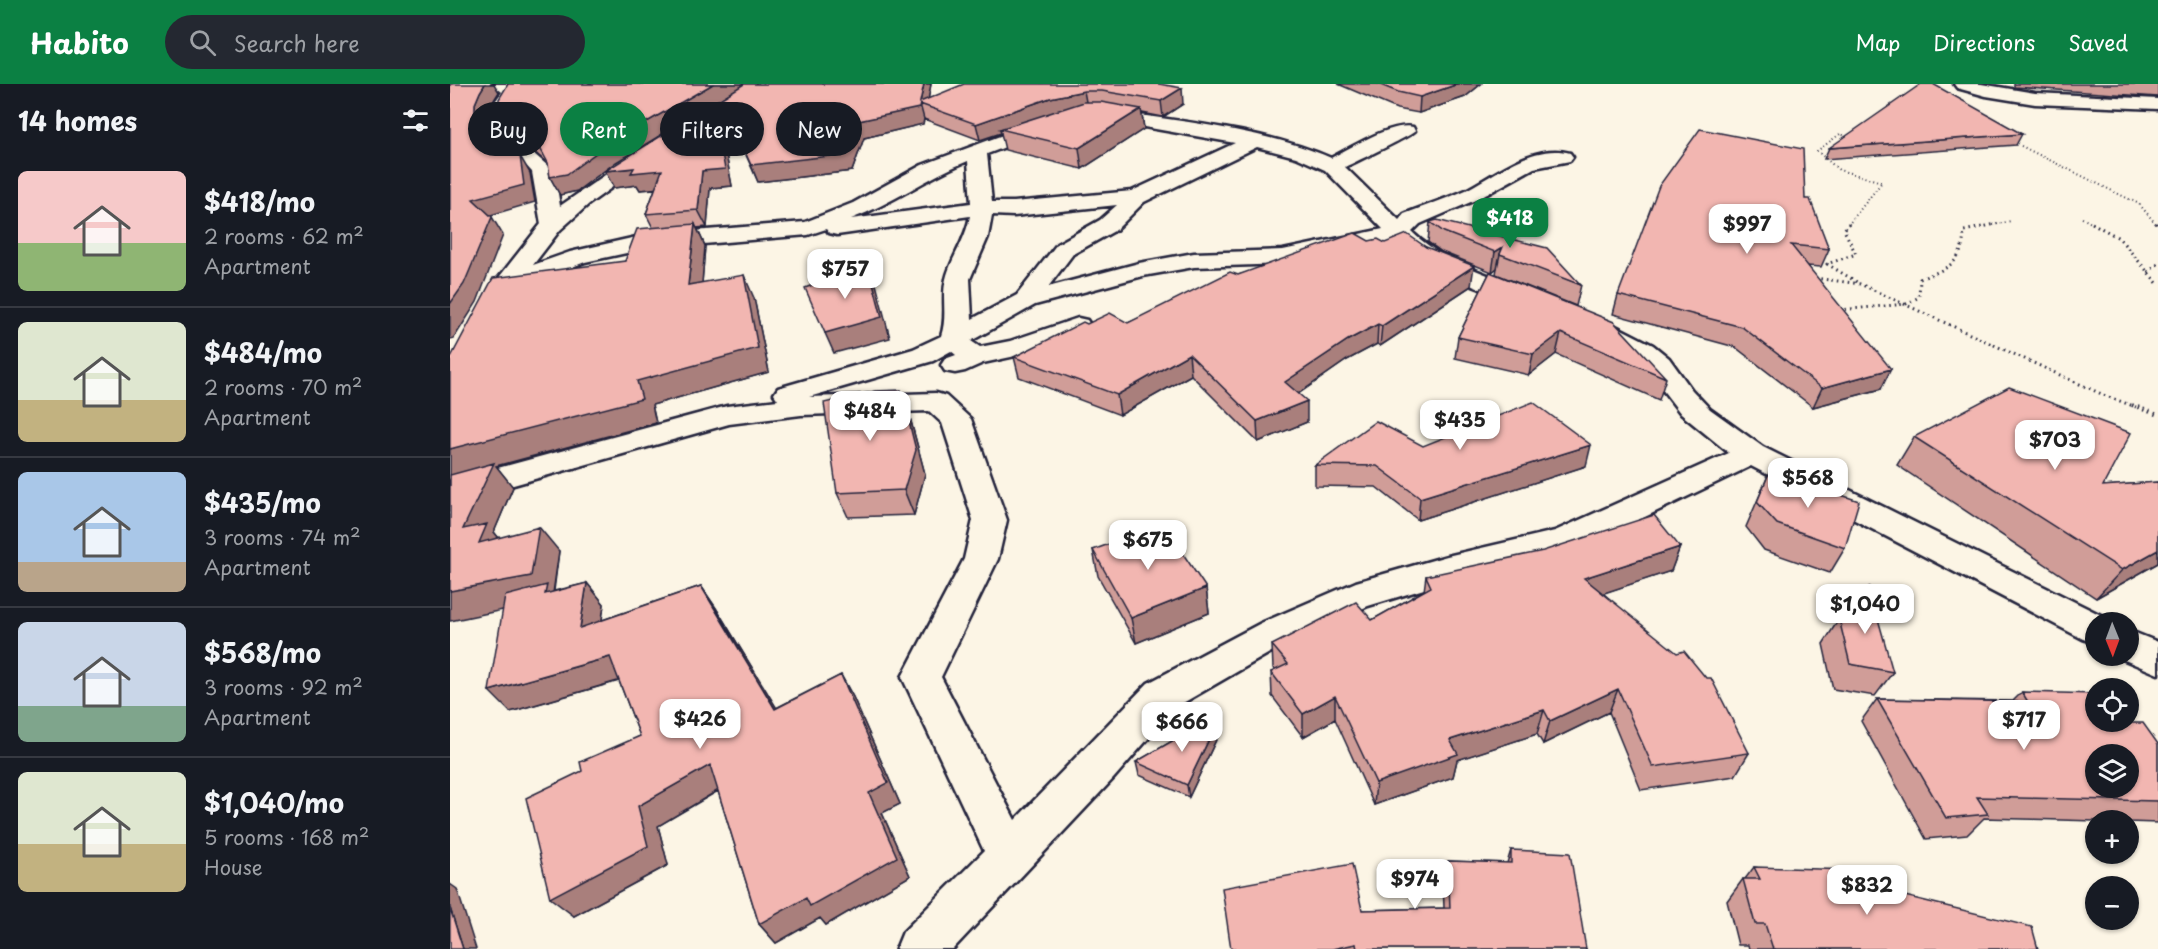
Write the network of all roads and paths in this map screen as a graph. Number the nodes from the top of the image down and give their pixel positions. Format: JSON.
{"nodes":[{"id":1,"x":501,"y":84,"type":"edge"},
{"id":2,"x":1963,"y":84,"type":"edge"},
{"id":3,"x":2158,"y":104,"type":"edge"},
{"id":4,"x":1406,"y":131,"type":"dead end"},
{"id":5,"x":1850,"y":138,"type":"edge"},
{"id":6,"x":1256,"y":141,"type":"junction"},
{"id":7,"x":660,"y":146,"type":"edge"},
{"id":8,"x":2021,"y":146,"type":"edge"},
{"id":9,"x":977,"y":150,"type":"junction"},
{"id":10,"x":1563,"y":157,"type":"dead end"},
{"id":11,"x":1332,"y":166,"type":"junction"},
{"id":12,"x":1136,"y":197,"type":"junction"},
{"id":13,"x":982,"y":208,"type":"junction"},
{"id":14,"x":2082,"y":218,"type":"dead end"},
{"id":15,"x":2011,"y":220,"type":"dead end"},
{"id":16,"x":552,"y":225,"type":"junction"},
{"id":17,"x":2158,"y":226,"type":"edge"},
{"id":18,"x":808,"y":228,"type":"junction"},
{"id":19,"x":1398,"y":234,"type":"junction"},
{"id":20,"x":2158,"y":264,"type":"edge"},
{"id":21,"x":2148,"y":272,"type":"junction"},
{"id":22,"x":1047,"y":276,"type":"junction"},
{"id":23,"x":1806,"y":277,"type":"edge"},
{"id":24,"x":1860,"y":284,"type":"junction"},
{"id":25,"x":2158,"y":284,"type":"edge"},
{"id":26,"x":1026,"y":300,"type":"junction"},
{"id":27,"x":1906,"y":304,"type":"junction"},
{"id":28,"x":1835,"y":310,"type":"edge"},
{"id":29,"x":994,"y":315,"type":"junction"},
{"id":30,"x":1078,"y":326,"type":"edge"},
{"id":31,"x":953,"y":340,"type":"junction"},
{"id":32,"x":975,"y":356,"type":"junction"},
{"id":33,"x":934,"y":362,"type":"junction"},
{"id":34,"x":801,"y":406,"type":"junction"},
{"id":35,"x":727,"y":415,"type":"junction"},
{"id":36,"x":2158,"y":415,"type":"edge"},
{"id":37,"x":1752,"y":454,"type":"junction"},
{"id":38,"x":450,"y":492,"type":"edge"},
{"id":39,"x":2085,"y":623,"type":"edge"},
{"id":40,"x":2139,"y":650,"type":"edge"},
{"id":41,"x":2158,"y":659,"type":"edge"},
{"id":42,"x":1010,"y":856,"type":"junction"},
{"id":43,"x":920,"y":949,"type":"edge"}],
"edges":[{"from":1,"to":16,"type":"street"},
{"from":2,"to":3,"type":"street"},
{"from":4,"to":11,"type":"street"},
{"from":5,"to":24,"type":"path"},
{"from":6,"to":9,"type":"street"},
{"from":6,"to":11,"type":"street"},
{"from":6,"to":12,"type":"street"},
{"from":7,"to":16,"type":"street"},
{"from":8,"to":17,"type":"path"},
{"from":9,"to":13,"type":"street"},
{"from":9,"to":18,"type":"street"},
{"from":10,"to":19,"type":"street"},
{"from":11,"to":19,"type":"street"},
{"from":12,"to":13,"type":"street"},
{"from":12,"to":22,"type":"street"},
{"from":13,"to":18,"type":"street"},
{"from":13,"to":31,"type":"street"},
{"from":14,"to":21,"type":"path"},
{"from":15,"to":27,"type":"path"},
{"from":16,"to":18,"type":"street"},
{"from":19,"to":26,"type":"street"},
{"from":19,"to":37,"type":"street"},
{"from":20,"to":21,"type":"path"},
{"from":21,"to":25,"type":"path"},
{"from":22,"to":26,"type":"street"},
{"from":22,"to":29,"type":"street"},
{"from":23,"to":24,"type":"path"},
{"from":24,"to":27,"type":"path"},
{"from":26,"to":29,"type":"street"},
{"from":27,"to":28,"type":"path"},
{"from":27,"to":36,"type":"path"},
{"from":29,"to":31,"type":"street"},
{"from":30,"to":32,"type":"street"},
{"from":31,"to":32,"type":"street"},
{"from":31,"to":33,"type":"street"},
{"from":32,"to":33,"type":"street"},
{"from":33,"to":34,"type":"street"},
{"from":33,"to":35,"type":"street"},
{"from":34,"to":35,"type":"street"},
{"from":34,"to":42,"type":"street"},
{"from":35,"to":38,"type":"street"},
{"from":37,"to":39,"type":"street"},
{"from":37,"to":42,"type":"street"},
{"from":40,"to":41,"type":"street"},
{"from":42,"to":43,"type":"street"}]}
